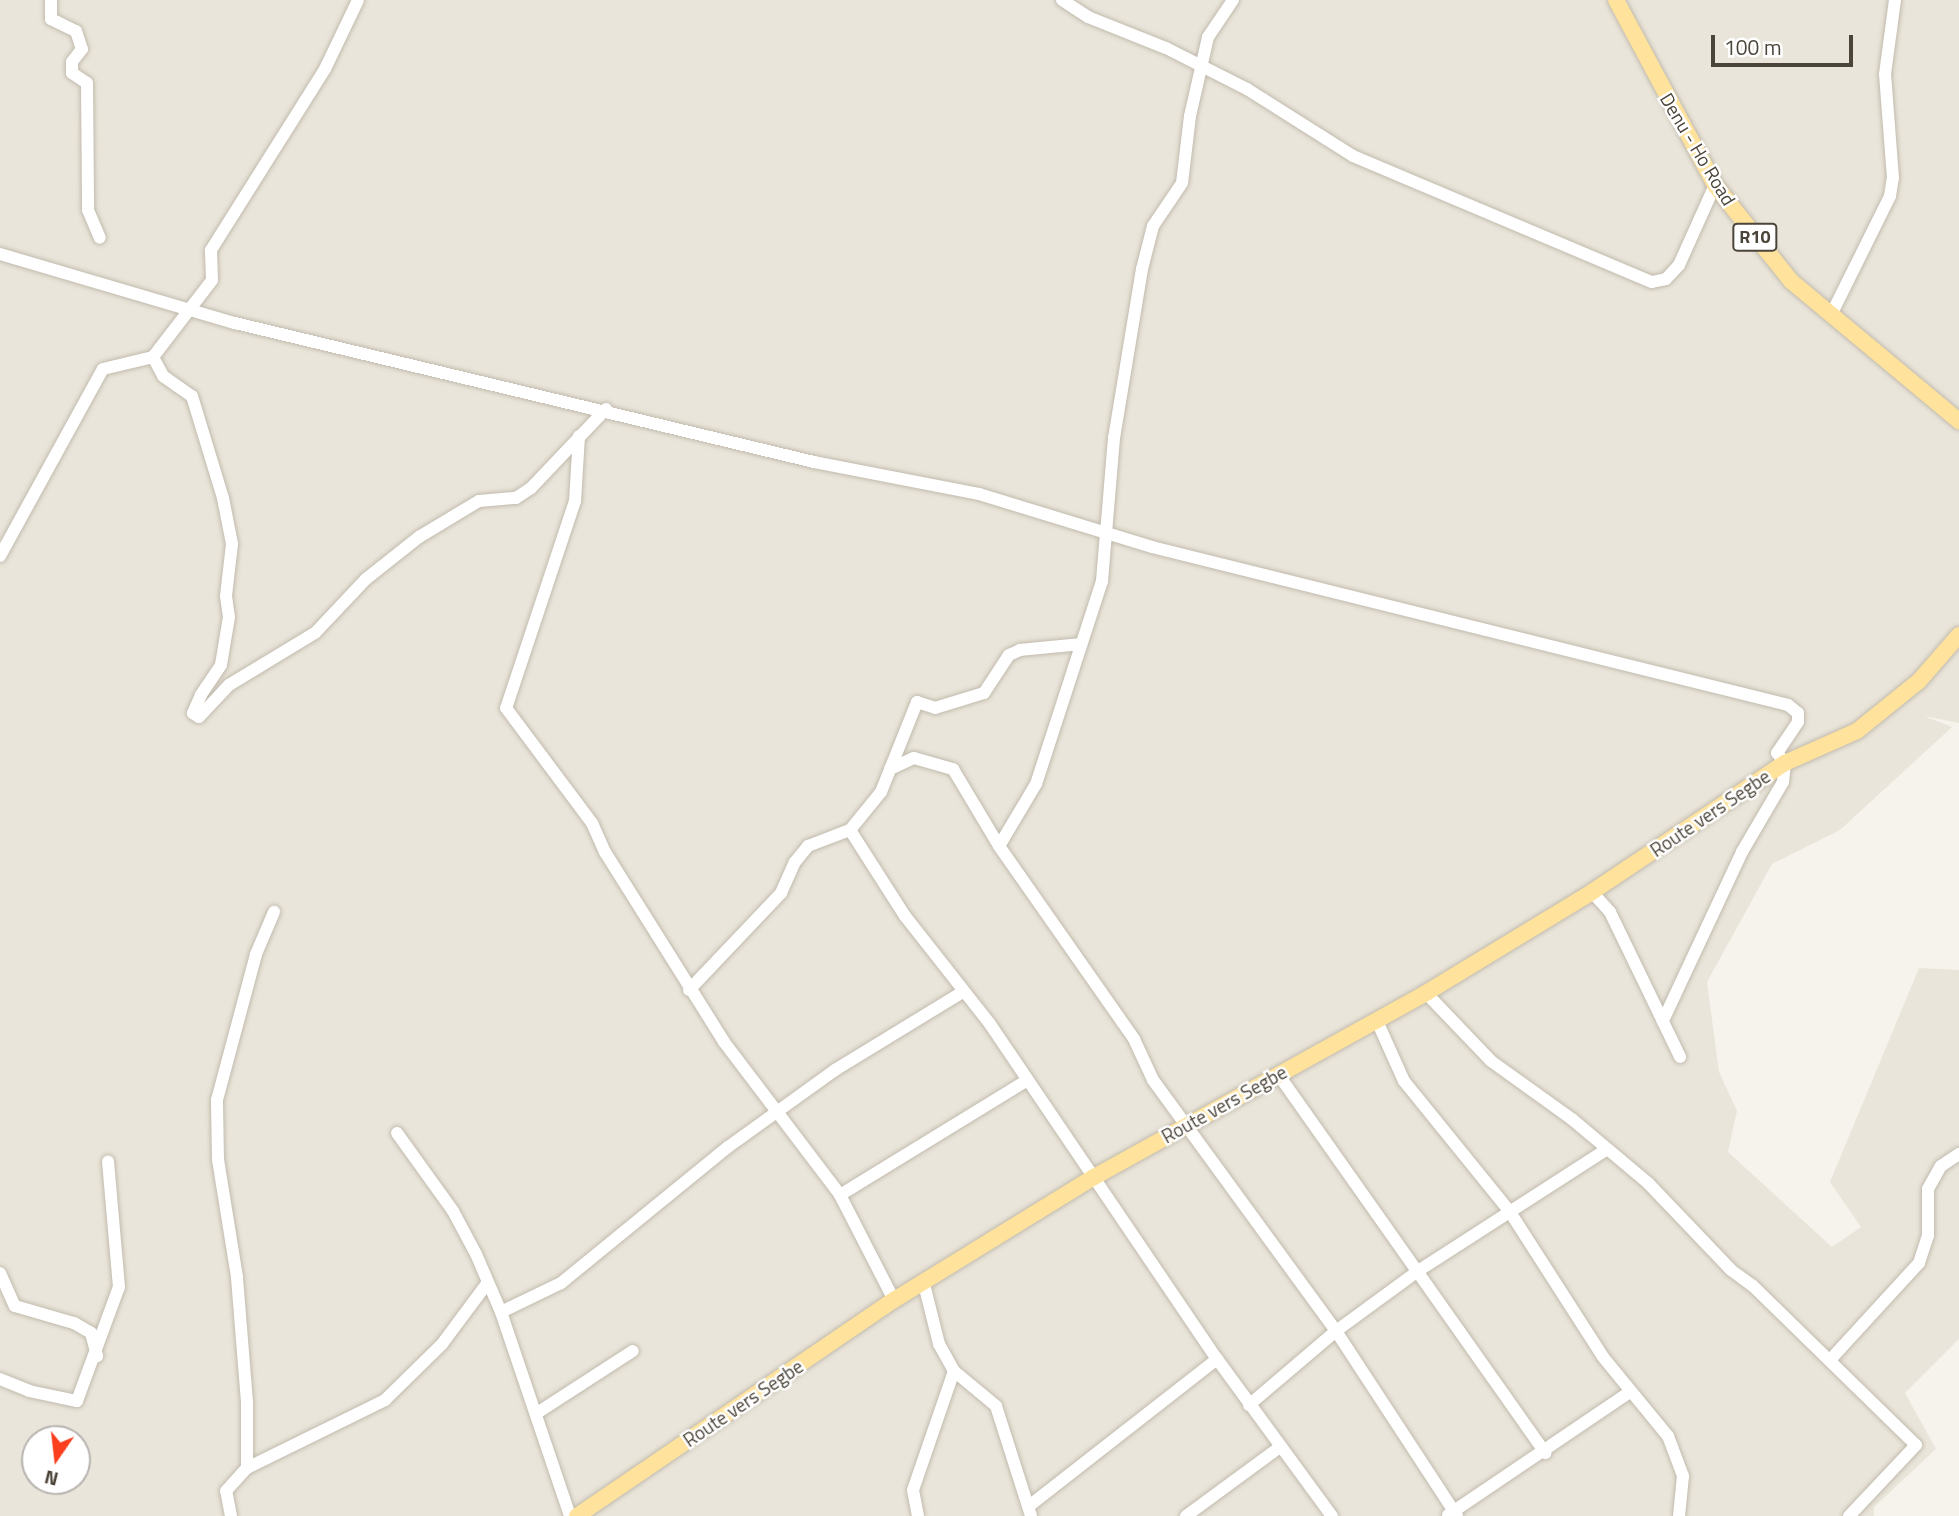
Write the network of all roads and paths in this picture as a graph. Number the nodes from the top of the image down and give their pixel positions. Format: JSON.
{"nodes":[{"id":1,"x":51,"y":0,"type":"edge"},
{"id":2,"x":358,"y":0,"type":"edge"},
{"id":3,"x":1062,"y":0,"type":"edge"},
{"id":4,"x":1233,"y":0,"type":"edge"},
{"id":5,"x":1616,"y":0,"type":"edge"},
{"id":6,"x":1895,"y":0,"type":"edge"},
{"id":7,"x":1204,"y":68,"type":"junction"},
{"id":8,"x":1715,"y":185,"type":"junction"},
{"id":9,"x":100,"y":238,"type":"dead end"},
{"id":10,"x":0,"y":254,"type":"edge"},
{"id":11,"x":191,"y":309,"type":"junction"},
{"id":12,"x":1831,"y":315,"type":"junction"},
{"id":13,"x":153,"y":357,"type":"junction"},
{"id":14,"x":606,"y":410,"type":"junction"},
{"id":15,"x":1959,"y":421,"type":"edge"},
{"id":16,"x":579,"y":436,"type":"junction"},
{"id":17,"x":1106,"y":533,"type":"junction"},
{"id":18,"x":0,"y":556,"type":"edge"},
{"id":19,"x":1959,"y":635,"type":"edge"},
{"id":20,"x":1081,"y":643,"type":"junction"},
{"id":21,"x":1785,"y":763,"type":"junction"},
{"id":22,"x":890,"y":768,"type":"junction"},
{"id":23,"x":850,"y":830,"type":"junction"},
{"id":24,"x":999,"y":846,"type":"junction"},
{"id":25,"x":1592,"y":891,"type":"junction"},
{"id":26,"x":274,"y":912,"type":"dead end"},
{"id":27,"x":689,"y":990,"type":"junction"},
{"id":28,"x":963,"y":992,"type":"junction"},
{"id":29,"x":1426,"y":993,"type":"junction"},
{"id":30,"x":1377,"y":1021,"type":"junction"},
{"id":31,"x":1663,"y":1021,"type":"junction"},
{"id":32,"x":1680,"y":1057,"type":"dead end"},
{"id":33,"x":1278,"y":1074,"type":"junction"},
{"id":34,"x":1028,"y":1080,"type":"junction"},
{"id":35,"x":777,"y":1116,"type":"junction"},
{"id":36,"x":1185,"y":1124,"type":"junction"},
{"id":37,"x":397,"y":1133,"type":"dead end"},
{"id":38,"x":1606,"y":1150,"type":"junction"},
{"id":39,"x":1959,"y":1154,"type":"edge"},
{"id":40,"x":108,"y":1161,"type":"dead end"},
{"id":41,"x":1094,"y":1177,"type":"junction"},
{"id":42,"x":840,"y":1195,"type":"junction"},
{"id":43,"x":1510,"y":1212,"type":"junction"},
{"id":44,"x":1418,"y":1271,"type":"junction"},
{"id":45,"x":0,"y":1273,"type":"edge"},
{"id":46,"x":486,"y":1284,"type":"junction"},
{"id":47,"x":924,"y":1284,"type":"junction"},
{"id":48,"x":894,"y":1300,"type":"junction"},
{"id":49,"x":501,"y":1312,"type":"junction"},
{"id":50,"x":1336,"y":1331,"type":"junction"},
{"id":51,"x":634,"y":1351,"type":"dead end"},
{"id":52,"x":97,"y":1357,"type":"junction"},
{"id":53,"x":1217,"y":1359,"type":"junction"},
{"id":54,"x":1830,"y":1360,"type":"junction"},
{"id":55,"x":954,"y":1371,"type":"junction"},
{"id":56,"x":0,"y":1379,"type":"edge"},
{"id":57,"x":1630,"y":1392,"type":"junction"},
{"id":58,"x":1249,"y":1405,"type":"junction"},
{"id":59,"x":537,"y":1412,"type":"junction"},
{"id":60,"x":1280,"y":1447,"type":"junction"},
{"id":61,"x":1545,"y":1453,"type":"junction"},
{"id":62,"x":247,"y":1468,"type":"junction"},
{"id":63,"x":1030,"y":1511,"type":"edge"},
{"id":64,"x":1452,"y":1514,"type":"edge"},
{"id":65,"x":231,"y":1516,"type":"edge"},
{"id":66,"x":570,"y":1516,"type":"edge"},
{"id":67,"x":577,"y":1516,"type":"edge"},
{"id":68,"x":918,"y":1516,"type":"edge"},
{"id":69,"x":1186,"y":1516,"type":"edge"},
{"id":70,"x":1332,"y":1516,"type":"edge"},
{"id":71,"x":1679,"y":1516,"type":"edge"},
{"id":72,"x":1849,"y":1516,"type":"edge"}],
"edges":[{"from":1,"to":9,"type":"street"},
{"from":2,"to":11,"type":"street"},
{"from":3,"to":7,"type":"street"},
{"from":4,"to":7,"type":"street"},
{"from":5,"to":8,"type":"main road","name":"Denu - Ho Road","number":"R10"},
{"from":6,"to":12,"type":"street"},
{"from":7,"to":8,"type":"street"},
{"from":7,"to":17,"type":"street"},
{"from":8,"to":12,"type":"main road","name":"Denu - Ho Road","number":"R10"},
{"from":10,"to":11,"type":"street"},
{"from":11,"to":13,"type":"street"},
{"from":11,"to":14,"type":"street"},
{"from":12,"to":15,"type":"main road","name":"Denu - Ho Road","number":"R10"},
{"from":13,"to":16,"type":"street"},
{"from":13,"to":18,"type":"street"},
{"from":14,"to":16,"type":"street"},
{"from":14,"to":17,"type":"street"},
{"from":16,"to":27,"type":"street"},
{"from":17,"to":20,"type":"street"},
{"from":17,"to":21,"type":"street"},
{"from":19,"to":21,"type":"main road","name":"Route vers Segbe"},
{"from":20,"to":22,"type":"street"},
{"from":20,"to":24,"type":"street"},
{"from":21,"to":25,"type":"main road","name":"Route vers Segbe"},
{"from":21,"to":31,"type":"street"},
{"from":22,"to":23,"type":"street"},
{"from":22,"to":24,"type":"street"},
{"from":23,"to":27,"type":"street"},
{"from":23,"to":28,"type":"street"},
{"from":24,"to":36,"type":"street"},
{"from":25,"to":29,"type":"main road","name":"Route vers Segbe"},
{"from":25,"to":31,"type":"street"},
{"from":26,"to":62,"type":"street"},
{"from":27,"to":35,"type":"street"},
{"from":28,"to":34,"type":"street"},
{"from":28,"to":35,"type":"street"},
{"from":29,"to":30,"type":"main road","name":"Route vers Segbe"},
{"from":29,"to":38,"type":"street"},
{"from":30,"to":33,"type":"main road","name":"Route vers Segbe"},
{"from":30,"to":43,"type":"street"},
{"from":31,"to":32,"type":"street"},
{"from":33,"to":36,"type":"main road","name":"Route vers Segbe"},
{"from":33,"to":44,"type":"street"},
{"from":34,"to":41,"type":"street"},
{"from":34,"to":42,"type":"street"},
{"from":35,"to":42,"type":"street"},
{"from":35,"to":49,"type":"street"},
{"from":36,"to":41,"type":"main road","name":"Route vers Segbe"},
{"from":36,"to":50,"type":"street"},
{"from":37,"to":46,"type":"street"},
{"from":38,"to":43,"type":"street"},
{"from":38,"to":54,"type":"street"},
{"from":39,"to":54,"type":"street"},
{"from":40,"to":52,"type":"street"},
{"from":41,"to":47,"type":"main road","name":"Route vers Segbe"},
{"from":41,"to":53,"type":"street"},
{"from":42,"to":48,"type":"street"},
{"from":43,"to":44,"type":"street"},
{"from":43,"to":57,"type":"street"},
{"from":44,"to":50,"type":"street"},
{"from":44,"to":61,"type":"street"},
{"from":45,"to":52,"type":"street"},
{"from":46,"to":49,"type":"street"},
{"from":46,"to":62,"type":"street"},
{"from":47,"to":48,"type":"main road","name":"Route vers Segbe"},
{"from":47,"to":55,"type":"street"},
{"from":48,"to":67,"type":"main road","name":"Route vers Segbe"},
{"from":49,"to":59,"type":"street"},
{"from":50,"to":58,"type":"street"},
{"from":50,"to":64,"type":"street"},
{"from":51,"to":59,"type":"street"},
{"from":52,"to":56,"type":"street"},
{"from":53,"to":58,"type":"street"},
{"from":53,"to":63,"type":"street"},
{"from":54,"to":72,"type":"street"},
{"from":55,"to":63,"type":"street"},
{"from":55,"to":68,"type":"street"},
{"from":57,"to":61,"type":"street"},
{"from":57,"to":71,"type":"street"},
{"from":58,"to":60,"type":"street"},
{"from":59,"to":66,"type":"street"},
{"from":60,"to":69,"type":"street"},
{"from":60,"to":70,"type":"street"},
{"from":61,"to":64,"type":"street"},
{"from":62,"to":65,"type":"street"}]}
